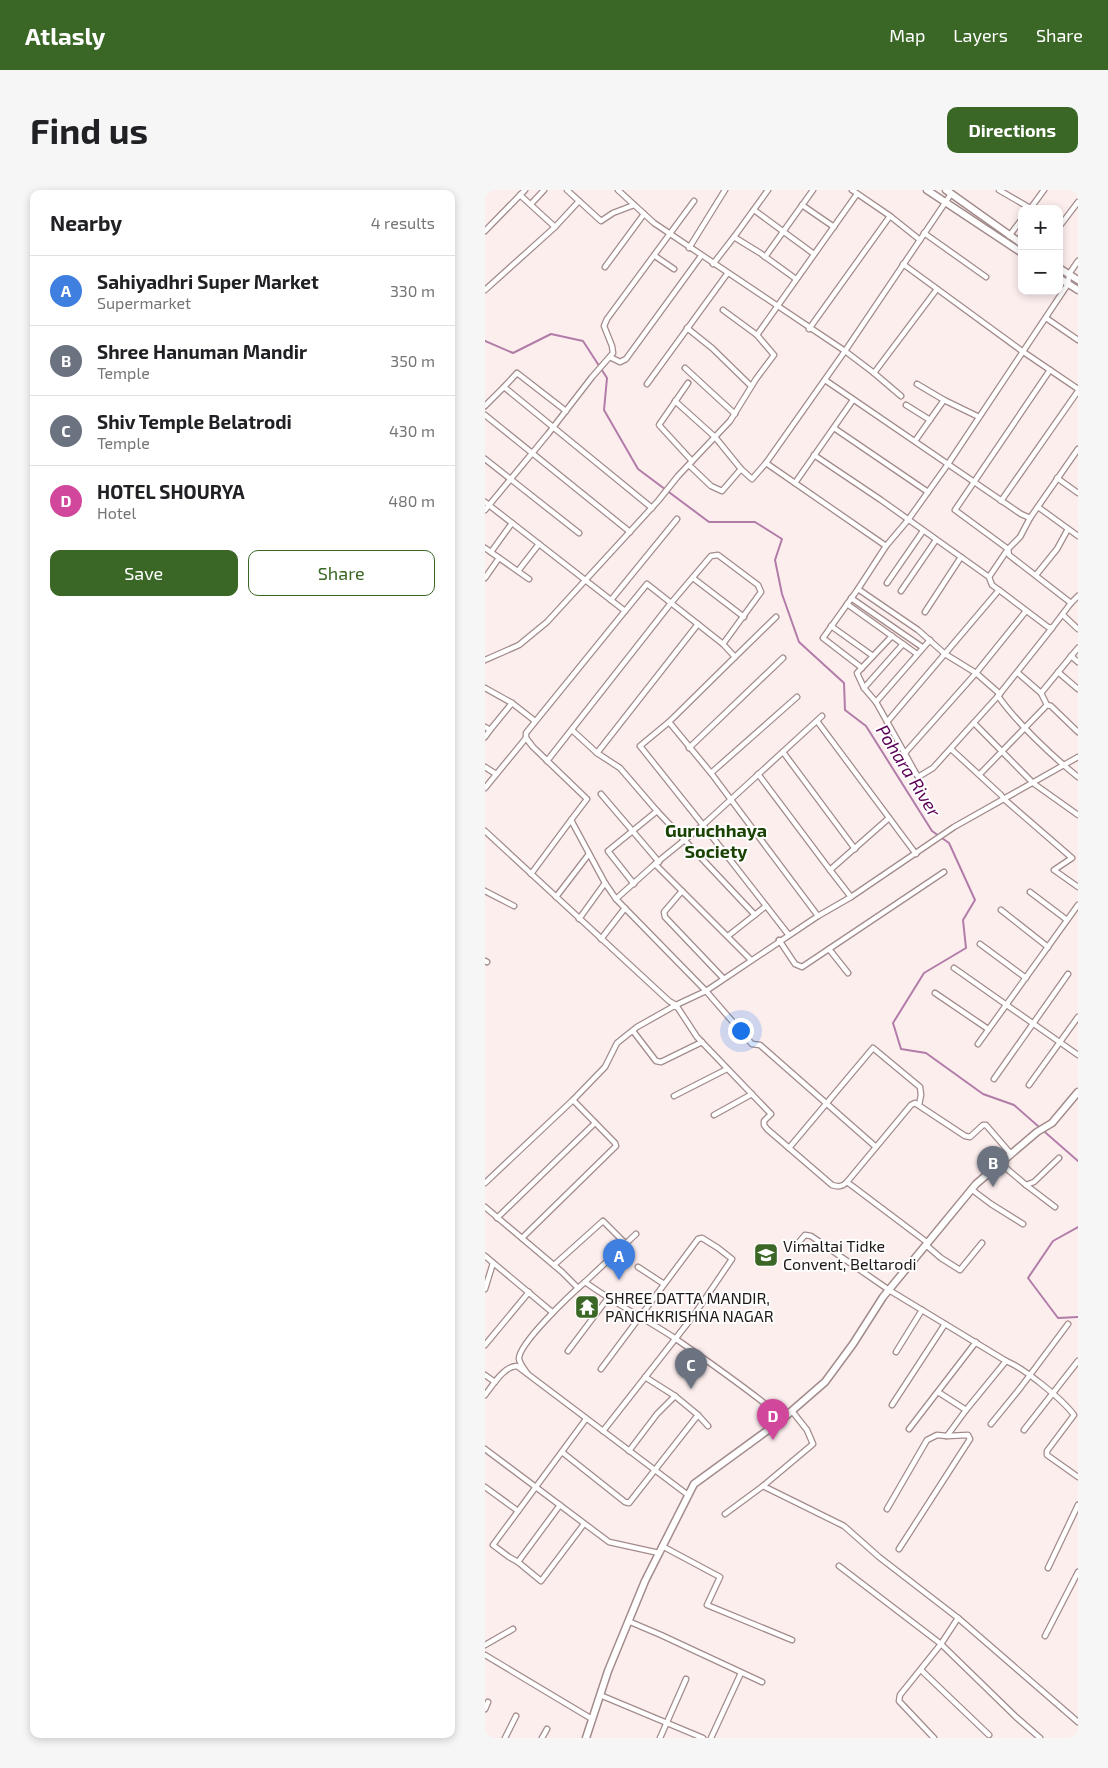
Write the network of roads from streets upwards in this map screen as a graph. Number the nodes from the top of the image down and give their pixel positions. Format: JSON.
{"nodes":[{"id":1,"x":525,"y":190,"type":"edge"},
{"id":2,"x":545,"y":190,"type":"edge"},
{"id":3,"x":567,"y":190,"type":"edge"},
{"id":4,"x":618,"y":190,"type":"edge"},
{"id":5,"x":725,"y":190,"type":"edge"},
{"id":6,"x":768,"y":190,"type":"edge"},
{"id":7,"x":813,"y":190,"type":"edge"},
{"id":8,"x":852,"y":190,"type":"edge"},
{"id":9,"x":927,"y":190,"type":"edge"},
{"id":10,"x":999,"y":190,"type":"edge"},
{"id":11,"x":1044,"y":190,"type":"edge"},
{"id":12,"x":948,"y":192,"type":"edge"},
{"id":13,"x":1005,"y":192,"type":"edge"},
{"id":14,"x":937,"y":193,"type":"edge"},
{"id":15,"x":857,"y":194,"type":"junction"},
{"id":16,"x":520,"y":195,"type":"junction"},
{"id":17,"x":695,"y":200,"type":"dead end"},
{"id":18,"x":579,"y":201,"type":"junction"},
{"id":19,"x":945,"y":201,"type":"junction"},
{"id":20,"x":1078,"y":202,"type":"edge"},
{"id":21,"x":531,"y":204,"type":"junction"},
{"id":22,"x":634,"y":205,"type":"junction"},
{"id":23,"x":802,"y":205,"type":"junction"},
{"id":24,"x":1025,"y":205,"type":"edge"},
{"id":25,"x":1032,"y":205,"type":"edge"},
{"id":26,"x":754,"y":210,"type":"junction"},
{"id":27,"x":643,"y":214,"type":"junction"},
{"id":28,"x":890,"y":216,"type":"junction"},
{"id":29,"x":1063,"y":222,"type":"edge"},
{"id":30,"x":1018,"y":225,"type":"edge"},
{"id":31,"x":555,"y":227,"type":"junction"},
{"id":32,"x":834,"y":227,"type":"junction"},
{"id":33,"x":485,"y":231,"type":"edge"},
{"id":34,"x":783,"y":231,"type":"junction"},
{"id":35,"x":924,"y":233,"type":"junction"},
{"id":36,"x":671,"y":235,"type":"junction"},
{"id":37,"x":1010,"y":235,"type":"junction"},
{"id":38,"x":735,"y":237,"type":"junction"},
{"id":39,"x":920,"y":240,"type":"junction"},
{"id":40,"x":1005,"y":241,"type":"junction"},
{"id":41,"x":1018,"y":241,"type":"edge"},
{"id":42,"x":689,"y":248,"type":"junction"},
{"id":43,"x":1018,"y":250,"type":"edge"},
{"id":44,"x":814,"y":254,"type":"junction"},
{"id":45,"x":655,"y":256,"type":"junction"},
{"id":46,"x":701,"y":256,"type":"junction"},
{"id":47,"x":765,"y":257,"type":"junction"},
{"id":48,"x":1078,"y":261,"type":"edge"},
{"id":49,"x":713,"y":264,"type":"junction"},
{"id":50,"x":903,"y":264,"type":"junction"},
{"id":51,"x":605,"y":267,"type":"dead end"},
{"id":52,"x":675,"y":269,"type":"dead end"},
{"id":53,"x":1063,"y":270,"type":"edge"},
{"id":54,"x":727,"y":274,"type":"junction"},
{"id":55,"x":1069,"y":274,"type":"junction"},
{"id":56,"x":986,"y":277,"type":"dead end"},
{"id":57,"x":796,"y":279,"type":"junction"},
{"id":58,"x":1078,"y":280,"type":"edge"},
{"id":59,"x":1063,"y":281,"type":"edge"},
{"id":60,"x":1068,"y":284,"type":"junction"},
{"id":61,"x":937,"y":289,"type":"junction"},
{"id":62,"x":485,"y":290,"type":"edge"},
{"id":63,"x":1078,"y":290,"type":"edge"},
{"id":64,"x":776,"y":307,"type":"junction"},
{"id":65,"x":723,"y":310,"type":"dead end"},
{"id":66,"x":1046,"y":318,"type":"junction"},
{"id":67,"x":687,"y":328,"type":"junction"},
{"id":68,"x":809,"y":328,"type":"junction"},
{"id":69,"x":757,"y":335,"type":"junction"},
{"id":70,"x":1078,"y":340,"type":"edge"},
{"id":71,"x":845,"y":351,"type":"junction"},
{"id":72,"x":1022,"y":351,"type":"junction"},
{"id":73,"x":608,"y":358,"type":"junction"},
{"id":74,"x":685,"y":368,"type":"dead end"},
{"id":75,"x":1050,"y":370,"type":"junction"},
{"id":76,"x":874,"y":373,"type":"junction"},
{"id":77,"x":825,"y":380,"type":"junction"},
{"id":78,"x":688,"y":383,"type":"dead end"},
{"id":79,"x":647,"y":384,"type":"dead end"},
{"id":80,"x":917,"y":384,"type":"dead end"},
{"id":81,"x":751,"y":386,"type":"junction"},
{"id":82,"x":504,"y":387,"type":"junction"},
{"id":83,"x":1078,"y":390,"type":"edge"},
{"id":84,"x":901,"y":396,"type":"dead end"},
{"id":85,"x":853,"y":400,"type":"junction"},
{"id":86,"x":944,"y":400,"type":"junction"},
{"id":87,"x":675,"y":401,"type":"junction"},
{"id":88,"x":906,"y":405,"type":"dead end"},
{"id":89,"x":485,"y":406,"type":"edge"},
{"id":90,"x":566,"y":411,"type":"junction"},
{"id":91,"x":735,"y":414,"type":"junction"},
{"id":92,"x":485,"y":415,"type":"edge"},
{"id":93,"x":979,"y":417,"type":"junction"},
{"id":94,"x":930,"y":420,"type":"junction"},
{"id":95,"x":553,"y":428,"type":"junction"},
{"id":96,"x":834,"y":428,"type":"junction"},
{"id":97,"x":715,"y":437,"type":"junction"},
{"id":98,"x":915,"y":441,"type":"junction"},
{"id":99,"x":1078,"y":449,"type":"edge"},
{"id":100,"x":533,"y":453,"type":"junction"},
{"id":101,"x":814,"y":455,"type":"junction"},
{"id":102,"x":485,"y":459,"type":"edge"},
{"id":103,"x":690,"y":463,"type":"junction"},
{"id":104,"x":766,"y":463,"type":"junction"},
{"id":105,"x":947,"y":464,"type":"junction"},
{"id":106,"x":741,"y":469,"type":"junction"},
{"id":107,"x":1057,"y":478,"type":"junction"},
{"id":108,"x":511,"y":479,"type":"junction"},
{"id":109,"x":974,"y":482,"type":"junction"},
{"id":110,"x":795,"y":483,"type":"junction"},
{"id":111,"x":928,"y":492,"type":"junction"},
{"id":112,"x":1078,"y":493,"type":"edge"},
{"id":113,"x":1001,"y":500,"type":"junction"},
{"id":114,"x":487,"y":504,"type":"edge"},
{"id":115,"x":1038,"y":507,"type":"junction"},
{"id":116,"x":652,"y":508,"type":"junction"},
{"id":117,"x":485,"y":510,"type":"edge"},
{"id":118,"x":1030,"y":518,"type":"junction"},
{"id":119,"x":677,"y":519,"type":"dead end"},
{"id":120,"x":908,"y":520,"type":"junction"},
{"id":121,"x":512,"y":523,"type":"junction"},
{"id":122,"x":1068,"y":529,"type":"junction"},
{"id":123,"x":923,"y":531,"type":"junction"},
{"id":124,"x":579,"y":532,"type":"dead end"},
{"id":125,"x":630,"y":532,"type":"junction"},
{"id":126,"x":1078,"y":536,"type":"edge"},
{"id":127,"x":936,"y":540,"type":"junction"},
{"id":128,"x":539,"y":544,"type":"junction"},
{"id":129,"x":886,"y":546,"type":"junction"},
{"id":130,"x":485,"y":548,"type":"edge"},
{"id":131,"x":1008,"y":549,"type":"junction"},
{"id":132,"x":491,"y":552,"type":"junction"},
{"id":133,"x":961,"y":557,"type":"junction"},
{"id":134,"x":499,"y":558,"type":"junction"},
{"id":135,"x":518,"y":571,"type":"junction"},
{"id":136,"x":1036,"y":575,"type":"junction"},
{"id":137,"x":989,"y":577,"type":"junction"},
{"id":138,"x":485,"y":578,"type":"edge"},
{"id":139,"x":693,"y":578,"type":"junction"},
{"id":140,"x":529,"y":579,"type":"dead end"},
{"id":141,"x":586,"y":580,"type":"junction"},
{"id":142,"x":887,"y":583,"type":"dead end"},
{"id":143,"x":858,"y":589,"type":"junction"},
{"id":144,"x":999,"y":590,"type":"junction"},
{"id":145,"x":901,"y":591,"type":"dead end"},
{"id":146,"x":1078,"y":596,"type":"edge"},
{"id":147,"x":851,"y":598,"type":"junction"},
{"id":148,"x":611,"y":600,"type":"junction"},
{"id":149,"x":671,"y":603,"type":"junction"},
{"id":150,"x":847,"y":604,"type":"junction"},
{"id":151,"x":1071,"y":604,"type":"junction"},
{"id":152,"x":1026,"y":611,"type":"junction"},
{"id":153,"x":625,"y":612,"type":"junction"},
{"id":154,"x":925,"y":612,"type":"dead end"},
{"id":155,"x":1063,"y":614,"type":"junction"},
{"id":156,"x":744,"y":617,"type":"junction"},
{"id":157,"x":775,"y":617,"type":"dead end"},
{"id":158,"x":698,"y":624,"type":"junction"},
{"id":159,"x":831,"y":626,"type":"junction"},
{"id":160,"x":1052,"y":628,"type":"junction"},
{"id":161,"x":1078,"y":629,"type":"edge"},
{"id":162,"x":892,"y":636,"type":"junction"},
{"id":163,"x":930,"y":640,"type":"junction"},
{"id":164,"x":723,"y":644,"type":"junction"},
{"id":165,"x":903,"y":644,"type":"junction"},
{"id":166,"x":922,"y":648,"type":"junction"},
{"id":167,"x":1078,"y":648,"type":"edge"},
{"id":168,"x":917,"y":654,"type":"junction"},
{"id":169,"x":945,"y":654,"type":"junction"},
{"id":170,"x":735,"y":656,"type":"junction"},
{"id":171,"x":873,"y":656,"type":"junction"},
{"id":172,"x":1071,"y":656,"type":"junction"},
{"id":173,"x":783,"y":658,"type":"dead end"},
{"id":174,"x":485,"y":660,"type":"edge"},
{"id":175,"x":1078,"y":662,"type":"edge"},
{"id":176,"x":862,"y":668,"type":"junction"},
{"id":177,"x":1018,"y":672,"type":"junction"},
{"id":178,"x":1058,"y":672,"type":"junction"},
{"id":179,"x":976,"y":673,"type":"junction"},
{"id":180,"x":485,"y":688,"type":"edge"},
{"id":181,"x":864,"y":688,"type":"junction"},
{"id":182,"x":1078,"y":690,"type":"edge"},
{"id":183,"x":1041,"y":693,"type":"junction"},
{"id":184,"x":999,"y":695,"type":"junction"},
{"id":185,"x":797,"y":697,"type":"dead end"},
{"id":186,"x":876,"y":702,"type":"junction"},
{"id":187,"x":511,"y":703,"type":"junction"},
{"id":188,"x":1047,"y":705,"type":"junction"},
{"id":189,"x":823,"y":716,"type":"dead end"},
{"id":190,"x":535,"y":721,"type":"junction"},
{"id":191,"x":817,"y":721,"type":"junction"},
{"id":192,"x":669,"y":722,"type":"junction"},
{"id":193,"x":887,"y":722,"type":"junction"},
{"id":194,"x":974,"y":723,"type":"junction"},
{"id":195,"x":485,"y":727,"type":"edge"},
{"id":196,"x":1025,"y":727,"type":"junction"},
{"id":197,"x":490,"y":730,"type":"junction"},
{"id":198,"x":572,"y":730,"type":"junction"},
{"id":199,"x":1078,"y":732,"type":"edge"},
{"id":200,"x":485,"y":736,"type":"edge"},
{"id":201,"x":526,"y":738,"type":"junction"},
{"id":202,"x":689,"y":748,"type":"junction"},
{"id":203,"x":951,"y":749,"type":"junction"},
{"id":204,"x":1003,"y":750,"type":"junction"},
{"id":205,"x":783,"y":752,"type":"junction"},
{"id":206,"x":597,"y":753,"type":"junction"},
{"id":207,"x":905,"y":754,"type":"junction"},
{"id":208,"x":1078,"y":757,"type":"edge"},
{"id":209,"x":547,"y":761,"type":"junction"},
{"id":210,"x":1064,"y":765,"type":"junction"},
{"id":211,"x":485,"y":767,"type":"edge"},
{"id":212,"x":711,"y":773,"type":"junction"},
{"id":213,"x":497,"y":774,"type":"junction"},
{"id":214,"x":758,"y":774,"type":"junction"},
{"id":215,"x":980,"y":774,"type":"junction"},
{"id":216,"x":1078,"y":777,"type":"edge"},
{"id":217,"x":1033,"y":783,"type":"junction"},
{"id":218,"x":485,"y":788,"type":"edge"},
{"id":219,"x":601,"y":794,"type":"dead end"},
{"id":220,"x":1004,"y":799,"type":"junction"},
{"id":221,"x":730,"y":800,"type":"junction"},
{"id":222,"x":657,"y":811,"type":"junction"},
{"id":223,"x":1078,"y":815,"type":"edge"},
{"id":224,"x":889,"y":818,"type":"junction"},
{"id":225,"x":571,"y":820,"type":"junction"},
{"id":226,"x":703,"y":825,"type":"junction"},
{"id":227,"x":485,"y":831,"type":"edge"},
{"id":228,"x":632,"y":832,"type":"junction"},
{"id":229,"x":684,"y":840,"type":"junction"},
{"id":230,"x":855,"y":848,"type":"junction"},
{"id":231,"x":589,"y":854,"type":"junction"},
{"id":232,"x":916,"y":854,"type":"junction"},
{"id":233,"x":657,"y":863,"type":"junction"},
{"id":234,"x":830,"y":870,"type":"junction"},
{"id":235,"x":944,"y":872,"type":"dead end"},
{"id":236,"x":531,"y":874,"type":"junction"},
{"id":237,"x":605,"y":883,"type":"junction"},
{"id":238,"x":634,"y":884,"type":"junction"},
{"id":239,"x":1078,"y":887,"type":"edge"},
{"id":240,"x":485,"y":891,"type":"edge"},
{"id":241,"x":682,"y":891,"type":"junction"},
{"id":242,"x":1030,"y":892,"type":"dead end"},
{"id":243,"x":556,"y":897,"type":"junction"},
{"id":244,"x":851,"y":897,"type":"junction"},
{"id":245,"x":616,"y":899,"type":"junction"},
{"id":246,"x":514,"y":906,"type":"dead end"},
{"id":247,"x":766,"y":906,"type":"junction"},
{"id":248,"x":625,"y":908,"type":"junction"},
{"id":249,"x":1077,"y":908,"type":"edge"},
{"id":250,"x":1001,"y":910,"type":"dead end"},
{"id":251,"x":755,"y":915,"type":"junction"},
{"id":252,"x":818,"y":916,"type":"junction"},
{"id":253,"x":579,"y":919,"type":"junction"},
{"id":254,"x":1067,"y":920,"type":"junction"},
{"id":255,"x":788,"y":934,"type":"junction"},
{"id":256,"x":728,"y":936,"type":"junction"},
{"id":257,"x":601,"y":939,"type":"junction"},
{"id":258,"x":779,"y":940,"type":"junction"},
{"id":259,"x":980,"y":944,"type":"dead end"},
{"id":260,"x":1048,"y":946,"type":"junction"},
{"id":261,"x":829,"y":949,"type":"junction"},
{"id":262,"x":751,"y":960,"type":"junction"},
{"id":263,"x":954,"y":968,"type":"dead end"},
{"id":264,"x":848,"y":973,"type":"dead end"},
{"id":265,"x":1068,"y":974,"type":"dead end"},
{"id":266,"x":723,"y":978,"type":"junction"},
{"id":267,"x":1026,"y":978,"type":"junction"},
{"id":268,"x":706,"y":991,"type":"junction"},
{"id":269,"x":935,"y":993,"type":"dead end"},
{"id":270,"x":676,"y":1005,"type":"junction"},
{"id":271,"x":1006,"y":1005,"type":"junction"},
{"id":272,"x":1078,"y":1018,"type":"edge"},
{"id":273,"x":1033,"y":1024,"type":"junction"},
{"id":274,"x":989,"y":1029,"type":"junction"},
{"id":275,"x":633,"y":1031,"type":"junction"},
{"id":276,"x":702,"y":1042,"type":"junction"},
{"id":277,"x":1060,"y":1043,"type":"junction"},
{"id":278,"x":978,"y":1044,"type":"dead end"},
{"id":279,"x":1078,"y":1056,"type":"edge"},
{"id":280,"x":727,"y":1069,"type":"junction"},
{"id":281,"x":994,"y":1079,"type":"dead end"},
{"id":282,"x":1029,"y":1085,"type":"dead end"},
{"id":283,"x":1078,"y":1092,"type":"edge"},
{"id":284,"x":752,"y":1094,"type":"junction"},
{"id":285,"x":674,"y":1096,"type":"dead end"},
{"id":286,"x":573,"y":1100,"type":"junction"},
{"id":287,"x":827,"y":1104,"type":"junction"},
{"id":288,"x":919,"y":1105,"type":"junction"},
{"id":289,"x":715,"y":1115,"type":"dead end"},
{"id":290,"x":595,"y":1123,"type":"junction"},
{"id":291,"x":876,"y":1147,"type":"junction"},
{"id":292,"x":789,"y":1148,"type":"junction"},
{"id":293,"x":1011,"y":1154,"type":"junction"},
{"id":294,"x":1059,"y":1158,"type":"dead end"},
{"id":295,"x":1000,"y":1163,"type":"junction"},
{"id":296,"x":847,"y":1182,"type":"junction"},
{"id":297,"x":485,"y":1183,"type":"edge"},
{"id":298,"x":1026,"y":1185,"type":"junction"},
{"id":299,"x":971,"y":1189,"type":"junction"},
{"id":300,"x":485,"y":1207,"type":"edge"},
{"id":301,"x":1055,"y":1207,"type":"dead end"},
{"id":302,"x":497,"y":1218,"type":"junction"},
{"id":303,"x":1023,"y":1224,"type":"dead end"},
{"id":304,"x":636,"y":1234,"type":"dead end"},
{"id":305,"x":521,"y":1238,"type":"junction"},
{"id":306,"x":799,"y":1242,"type":"dead end"},
{"id":307,"x":625,"y":1243,"type":"junction"},
{"id":308,"x":982,"y":1243,"type":"dead end"},
{"id":309,"x":927,"y":1244,"type":"junction"},
{"id":310,"x":485,"y":1256,"type":"edge"},
{"id":311,"x":493,"y":1263,"type":"junction"},
{"id":312,"x":554,"y":1265,"type":"junction"},
{"id":313,"x":638,"y":1267,"type":"dead end"},
{"id":314,"x":585,"y":1282,"type":"junction"},
{"id":315,"x":664,"y":1284,"type":"junction"},
{"id":316,"x":578,"y":1288,"type":"junction"},
{"id":317,"x":485,"y":1289,"type":"edge"},
{"id":318,"x":889,"y":1290,"type":"junction"},
{"id":319,"x":529,"y":1292,"type":"junction"},
{"id":320,"x":608,"y":1298,"type":"junction"},
{"id":321,"x":923,"y":1310,"type":"junction"},
{"id":322,"x":552,"y":1312,"type":"junction"},
{"id":323,"x":641,"y":1318,"type":"junction"},
{"id":324,"x":945,"y":1324,"type":"junction"},
{"id":325,"x":1068,"y":1324,"type":"dead end"},
{"id":326,"x":675,"y":1339,"type":"junction"},
{"id":327,"x":976,"y":1342,"type":"junction"},
{"id":328,"x":485,"y":1344,"type":"edge"},
{"id":329,"x":568,"y":1351,"type":"dead end"},
{"id":330,"x":895,"y":1352,"type":"dead end"},
{"id":331,"x":1006,"y":1361,"type":"junction"},
{"id":332,"x":1078,"y":1361,"type":"edge"},
{"id":333,"x":601,"y":1370,"type":"dead end"},
{"id":334,"x":527,"y":1372,"type":"junction"},
{"id":335,"x":485,"y":1375,"type":"edge"},
{"id":336,"x":1030,"y":1375,"type":"junction"},
{"id":337,"x":645,"y":1377,"type":"junction"},
{"id":338,"x":495,"y":1382,"type":"junction"},
{"id":339,"x":938,"y":1392,"type":"junction"},
{"id":340,"x":1051,"y":1394,"type":"junction"},
{"id":341,"x":485,"y":1395,"type":"edge"},
{"id":342,"x":675,"y":1396,"type":"junction"},
{"id":343,"x":891,"y":1405,"type":"dead end"},
{"id":344,"x":966,"y":1410,"type":"junction"},
{"id":345,"x":791,"y":1411,"type":"junction"},
{"id":346,"x":698,"y":1415,"type":"junction"},
{"id":347,"x":783,"y":1418,"type":"junction"},
{"id":348,"x":586,"y":1419,"type":"junction"},
{"id":349,"x":991,"y":1424,"type":"dead end"},
{"id":350,"x":708,"y":1426,"type":"dead end"},
{"id":351,"x":909,"y":1429,"type":"dead end"},
{"id":352,"x":1023,"y":1430,"type":"dead end"},
{"id":353,"x":603,"y":1431,"type":"junction"},
{"id":354,"x":947,"y":1436,"type":"junction"},
{"id":355,"x":485,"y":1449,"type":"edge"},
{"id":356,"x":629,"y":1451,"type":"junction"},
{"id":357,"x":562,"y":1452,"type":"junction"},
{"id":358,"x":655,"y":1471,"type":"junction"},
{"id":359,"x":1078,"y":1477,"type":"edge"},
{"id":360,"x":763,"y":1486,"type":"junction"},
{"id":361,"x":485,"y":1487,"type":"edge"},
{"id":362,"x":536,"y":1488,"type":"junction"},
{"id":363,"x":688,"y":1495,"type":"junction"},
{"id":364,"x":560,"y":1505,"type":"junction"},
{"id":365,"x":1078,"y":1505,"type":"edge"},
{"id":366,"x":887,"y":1509,"type":"dead end"},
{"id":367,"x":518,"y":1511,"type":"junction"},
{"id":368,"x":725,"y":1514,"type":"dead end"},
{"id":369,"x":584,"y":1524,"type":"junction"},
{"id":370,"x":662,"y":1546,"type":"junction"},
{"id":371,"x":899,"y":1549,"type":"dead end"},
{"id":372,"x":659,"y":1553,"type":"junction"},
{"id":373,"x":518,"y":1562,"type":"junction"},
{"id":374,"x":839,"y":1566,"type":"dead end"},
{"id":375,"x":1047,"y":1568,"type":"dead end"},
{"id":376,"x":1078,"y":1572,"type":"edge"},
{"id":377,"x":958,"y":1618,"type":"junction"},
{"id":378,"x":628,"y":1621,"type":"junction"},
{"id":379,"x":513,"y":1628,"type":"dead end"},
{"id":380,"x":1045,"y":1636,"type":"dead end"},
{"id":381,"x":792,"y":1640,"type":"dead end"},
{"id":382,"x":941,"y":1644,"type":"junction"},
{"id":383,"x":485,"y":1645,"type":"edge"},
{"id":384,"x":485,"y":1656,"type":"edge"},
{"id":385,"x":921,"y":1670,"type":"junction"},
{"id":386,"x":741,"y":1673,"type":"junction"},
{"id":387,"x":686,"y":1680,"type":"dead end"},
{"id":388,"x":762,"y":1682,"type":"dead end"},
{"id":389,"x":600,"y":1695,"type":"junction"},
{"id":390,"x":488,"y":1702,"type":"dead end"},
{"id":391,"x":485,"y":1709,"type":"edge"},
{"id":392,"x":516,"y":1716,"type":"dead end"},
{"id":393,"x":592,"y":1719,"type":"junction"},
{"id":394,"x":667,"y":1722,"type":"junction"},
{"id":395,"x":1078,"y":1722,"type":"edge"},
{"id":396,"x":547,"y":1729,"type":"dead end"},
{"id":397,"x":989,"y":1735,"type":"dead end"},
{"id":398,"x":505,"y":1738,"type":"edge"},
{"id":399,"x":542,"y":1738,"type":"edge"},
{"id":400,"x":586,"y":1738,"type":"edge"},
{"id":401,"x":660,"y":1738,"type":"edge"},
{"id":402,"x":703,"y":1738,"type":"edge"},
{"id":403,"x":711,"y":1738,"type":"edge"},
{"id":404,"x":935,"y":1738,"type":"edge"},
{"id":405,"x":1040,"y":1738,"type":"edge"}],
"edges":[{"from":1,"to":16,"type":"street"},
{"from":2,"to":21,"type":"street"},
{"from":3,"to":18,"type":"street"},
{"from":4,"to":22,"type":"street"},
{"from":5,"to":42,"type":"street"},
{"from":6,"to":26,"type":"street"},
{"from":7,"to":23,"type":"street"},
{"from":8,"to":15,"type":"street"},
{"from":9,"to":14,"type":"street"},
{"from":10,"to":13,"type":"street"},
{"from":11,"to":25,"type":"street"},
{"from":12,"to":19,"type":"street"},
{"from":12,"to":37,"type":"street"},
{"from":13,"to":24,"type":"street"},
{"from":14,"to":19,"type":"street"},
{"from":15,"to":28,"type":"street"},
{"from":15,"to":32,"type":"street"},
{"from":16,"to":21,"type":"street"},
{"from":16,"to":33,"type":"street"},
{"from":17,"to":36,"type":"street"},
{"from":18,"to":22,"type":"street"},
{"from":18,"to":31,"type":"street"},
{"from":19,"to":35,"type":"street"},
{"from":19,"to":40,"type":"street"},
{"from":20,"to":29,"type":"street"},
{"from":21,"to":31,"type":"street"},
{"from":22,"to":27,"type":"street"},
{"from":23,"to":32,"type":"street"},
{"from":23,"to":34,"type":"street"},
{"from":26,"to":34,"type":"street"},
{"from":26,"to":38,"type":"street"},
{"from":27,"to":36,"type":"street"},
{"from":27,"to":51,"type":"street"},
{"from":28,"to":39,"type":"street"},
{"from":28,"to":68,"type":"street"},
{"from":30,"to":37,"type":"street"},
{"from":31,"to":62,"type":"street"},
{"from":32,"to":44,"type":"street"},
{"from":34,"to":44,"type":"street"},
{"from":34,"to":47,"type":"street"},
{"from":35,"to":39,"type":"street"},
{"from":35,"to":56,"type":"street"},
{"from":36,"to":42,"type":"street"},
{"from":36,"to":45,"type":"street"},
{"from":37,"to":40,"type":"street"},
{"from":37,"to":41,"type":"street"},
{"from":38,"to":47,"type":"street"},
{"from":38,"to":49,"type":"street"},
{"from":39,"to":50,"type":"street"},
{"from":40,"to":43,"type":"street"},
{"from":42,"to":46,"type":"street"},
{"from":44,"to":57,"type":"street"},
{"from":45,"to":52,"type":"street"},
{"from":45,"to":73,"type":"street"},
{"from":46,"to":49,"type":"street"},
{"from":46,"to":73,"type":"street"},
{"from":47,"to":57,"type":"street"},
{"from":48,"to":55,"type":"street"},
{"from":49,"to":54,"type":"street"},
{"from":50,"to":61,"type":"street"},
{"from":50,"to":71,"type":"street"},
{"from":53,"to":55,"type":"street"},
{"from":54,"to":64,"type":"street"},
{"from":54,"to":67,"type":"street"},
{"from":55,"to":58,"type":"street"},
{"from":55,"to":60,"type":"street"},
{"from":57,"to":64,"type":"street"},
{"from":59,"to":60,"type":"street"},
{"from":60,"to":63,"type":"street"},
{"from":60,"to":66,"type":"street"},
{"from":61,"to":72,"type":"street"},
{"from":61,"to":76,"type":"street"},
{"from":64,"to":68,"type":"street"},
{"from":64,"to":69,"type":"street"},
{"from":65,"to":69,"type":"street"},
{"from":66,"to":70,"type":"street"},
{"from":66,"to":72,"type":"street"},
{"from":67,"to":79,"type":"street"},
{"from":67,"to":81,"type":"street"},
{"from":68,"to":71,"type":"street"},
{"from":69,"to":81,"type":"street"},
{"from":71,"to":76,"type":"street"},
{"from":71,"to":77,"type":"street"},
{"from":72,"to":75,"type":"street"},
{"from":72,"to":93,"type":"street"},
{"from":73,"to":90,"type":"street"},
{"from":74,"to":91,"type":"street"},
{"from":75,"to":83,"type":"street"},
{"from":75,"to":109,"type":"street"},
{"from":76,"to":84,"type":"street"},
{"from":77,"to":85,"type":"street"},
{"from":77,"to":104,"type":"street"},
{"from":78,"to":87,"type":"street"},
{"from":80,"to":86,"type":"street"},
{"from":81,"to":91,"type":"street"},
{"from":82,"to":89,"type":"street"},
{"from":82,"to":90,"type":"street"},
{"from":82,"to":95,"type":"street"},
{"from":83,"to":113,"type":"street"},
{"from":85,"to":96,"type":"street"},
{"from":85,"to":98,"type":"street"},
{"from":86,"to":93,"type":"street"},
{"from":86,"to":94,"type":"street"},
{"from":87,"to":97,"type":"street"},
{"from":87,"to":103,"type":"street"},
{"from":88,"to":94,"type":"street"},
{"from":90,"to":95,"type":"street"},
{"from":91,"to":97,"type":"street"},
{"from":92,"to":100,"type":"street"},
{"from":93,"to":105,"type":"street"},
{"from":94,"to":98,"type":"street"},
{"from":95,"to":100,"type":"street"},
{"from":95,"to":116,"type":"street"},
{"from":96,"to":101,"type":"street"},
{"from":96,"to":111,"type":"street"},
{"from":97,"to":103,"type":"street"},
{"from":97,"to":106,"type":"street"},
{"from":98,"to":105,"type":"street"},
{"from":99,"to":107,"type":"street"},
{"from":100,"to":108,"type":"street"},
{"from":100,"to":125,"type":"street"},
{"from":101,"to":110,"type":"street"},
{"from":101,"to":120,"type":"street"},
{"from":102,"to":108,"type":"street"},
{"from":103,"to":106,"type":"street"},
{"from":103,"to":116,"type":"street"},
{"from":104,"to":106,"type":"street"},
{"from":104,"to":110,"type":"street"},
{"from":105,"to":109,"type":"street"},
{"from":105,"to":111,"type":"street"},
{"from":107,"to":112,"type":"street"},
{"from":107,"to":115,"type":"street"},
{"from":108,"to":114,"type":"street"},
{"from":108,"to":124,"type":"street"},
{"from":109,"to":113,"type":"street"},
{"from":109,"to":131,"type":"street"},
{"from":110,"to":129,"type":"street"},
{"from":111,"to":120,"type":"street"},
{"from":113,"to":118,"type":"street"},
{"from":114,"to":117,"type":"street"},
{"from":114,"to":121,"type":"street"},
{"from":115,"to":118,"type":"street"},
{"from":115,"to":122,"type":"street"},
{"from":116,"to":125,"type":"street"},
{"from":118,"to":131,"type":"street"},
{"from":119,"to":148,"type":"street"},
{"from":120,"to":123,"type":"street"},
{"from":120,"to":129,"type":"street"},
{"from":121,"to":128,"type":"street"},
{"from":121,"to":132,"type":"street"},
{"from":122,"to":126,"type":"street"},
{"from":122,"to":136,"type":"street"},
{"from":123,"to":127,"type":"street"},
{"from":123,"to":142,"type":"street"},
{"from":125,"to":141,"type":"street"},
{"from":127,"to":133,"type":"street"},
{"from":127,"to":145,"type":"street"},
{"from":128,"to":135,"type":"street"},
{"from":128,"to":141,"type":"street"},
{"from":129,"to":143,"type":"street"},
{"from":130,"to":132,"type":"street"},
{"from":131,"to":136,"type":"street"},
{"from":131,"to":137,"type":"street"},
{"from":132,"to":134,"type":"street"},
{"from":133,"to":137,"type":"street"},
{"from":133,"to":154,"type":"street"},
{"from":134,"to":135,"type":"street"},
{"from":134,"to":138,"type":"street"},
{"from":135,"to":140,"type":"street"},
{"from":136,"to":151,"type":"street"},
{"from":137,"to":144,"type":"street"},
{"from":139,"to":149,"type":"street"},
{"from":139,"to":156,"type":"street"},
{"from":139,"to":156,"type":"street"},
{"from":141,"to":148,"type":"street"},
{"from":141,"to":174,"type":"street"},
{"from":143,"to":147,"type":"street"},
{"from":143,"to":163,"type":"street"},
{"from":144,"to":152,"type":"street"},
{"from":144,"to":169,"type":"street"},
{"from":146,"to":151,"type":"street"},
{"from":147,"to":150,"type":"street"},
{"from":147,"to":166,"type":"street"},
{"from":148,"to":153,"type":"street"},
{"from":149,"to":153,"type":"street"},
{"from":149,"to":158,"type":"street"},
{"from":149,"to":198,"type":"street"},
{"from":150,"to":159,"type":"street"},
{"from":150,"to":162,"type":"street"},
{"from":151,"to":155,"type":"street"},
{"from":152,"to":160,"type":"street"},
{"from":152,"to":179,"type":"street"},
{"from":153,"to":190,"type":"street"},
{"from":155,"to":160,"type":"street"},
{"from":155,"to":161,"type":"street"},
{"from":156,"to":164,"type":"street"},
{"from":157,"to":170,"type":"street"},
{"from":158,"to":164,"type":"street"},
{"from":158,"to":206,"type":"street"},
{"from":159,"to":171,"type":"street"},
{"from":159,"to":176,"type":"street"},
{"from":160,"to":177,"type":"street"},
{"from":162,"to":165,"type":"street"},
{"from":162,"to":171,"type":"street"},
{"from":163,"to":166,"type":"street"},
{"from":163,"to":169,"type":"street"},
{"from":164,"to":170,"type":"street"},
{"from":165,"to":168,"type":"street"},
{"from":165,"to":181,"type":"street"},
{"from":166,"to":168,"type":"street"},
{"from":167,"to":172,"type":"street"},
{"from":168,"to":186,"type":"street"},
{"from":169,"to":179,"type":"street"},
{"from":169,"to":193,"type":"street"},
{"from":170,"to":192,"type":"street"},
{"from":171,"to":176,"type":"street"},
{"from":172,"to":175,"type":"street"},
{"from":172,"to":178,"type":"street"},
{"from":173,"to":202,"type":"street"},
{"from":176,"to":181,"type":"street"},
{"from":177,"to":183,"type":"street"},
{"from":177,"to":184,"type":"street"},
{"from":178,"to":182,"type":"street"},
{"from":178,"to":183,"type":"street"},
{"from":179,"to":184,"type":"street"},
{"from":179,"to":207,"type":"street"},
{"from":180,"to":187,"type":"street"},
{"from":181,"to":186,"type":"street"},
{"from":183,"to":188,"type":"street"},
{"from":184,"to":194,"type":"street"},
{"from":184,"to":196,"type":"street"},
{"from":185,"to":212,"type":"street"},
{"from":186,"to":193,"type":"street"},
{"from":187,"to":190,"type":"street"},
{"from":187,"to":197,"type":"street"},
{"from":188,"to":196,"type":"street"},
{"from":188,"to":199,"type":"street"},
{"from":189,"to":191,"type":"street"},
{"from":190,"to":201,"type":"street"},
{"from":191,"to":205,"type":"street"},
{"from":191,"to":224,"type":"street"},
{"from":192,"to":202,"type":"street"},
{"from":192,"to":226,"type":"street"},
{"from":193,"to":207,"type":"street"},
{"from":194,"to":203,"type":"street"},
{"from":194,"to":204,"type":"street"},
{"from":195,"to":197,"type":"street"},
{"from":196,"to":204,"type":"street"},
{"from":196,"to":210,"type":"street"},
{"from":197,"to":200,"type":"street"},
{"from":198,"to":206,"type":"street"},
{"from":198,"to":209,"type":"street"},
{"from":201,"to":209,"type":"street"},
{"from":201,"to":213,"type":"street"},
{"from":202,"to":212,"type":"street"},
{"from":203,"to":207,"type":"street"},
{"from":203,"to":215,"type":"street"},
{"from":204,"to":215,"type":"street"},
{"from":204,"to":217,"type":"street"},
{"from":205,"to":214,"type":"street"},
{"from":205,"to":230,"type":"street"},
{"from":206,"to":222,"type":"street"},
{"from":208,"to":210,"type":"street"},
{"from":209,"to":225,"type":"street"},
{"from":210,"to":216,"type":"street"},
{"from":210,"to":217,"type":"street"},
{"from":211,"to":213,"type":"street"},
{"from":212,"to":221,"type":"street"},
{"from":213,"to":218,"type":"street"},
{"from":214,"to":221,"type":"street"},
{"from":214,"to":234,"type":"street"},
{"from":215,"to":220,"type":"street"},
{"from":217,"to":220,"type":"street"},
{"from":217,"to":223,"type":"street"},
{"from":219,"to":228,"type":"street"},
{"from":220,"to":232,"type":"street"},
{"from":220,"to":239,"type":"street"},
{"from":221,"to":226,"type":"street"},
{"from":221,"to":252,"type":"street"},
{"from":222,"to":228,"type":"street"},
{"from":222,"to":229,"type":"street"},
{"from":224,"to":230,"type":"street"},
{"from":224,"to":232,"type":"street"},
{"from":225,"to":231,"type":"street"},
{"from":225,"to":236,"type":"street"},
{"from":226,"to":229,"type":"street"},
{"from":226,"to":247,"type":"street"},
{"from":227,"to":236,"type":"street"},
{"from":228,"to":233,"type":"street"},
{"from":228,"to":238,"type":"street"},
{"from":229,"to":233,"type":"street"},
{"from":229,"to":251,"type":"street"},
{"from":230,"to":234,"type":"street"},
{"from":231,"to":237,"type":"street"},
{"from":231,"to":243,"type":"street"},
{"from":232,"to":244,"type":"street"},
{"from":233,"to":238,"type":"street"},
{"from":233,"to":241,"type":"street"},
{"from":234,"to":244,"type":"street"},
{"from":235,"to":261,"type":"street"},
{"from":236,"to":243,"type":"street"},
{"from":237,"to":245,"type":"street"},
{"from":237,"to":253,"type":"street"},
{"from":238,"to":245,"type":"street"},
{"from":240,"to":246,"type":"street"},
{"from":241,"to":256,"type":"street"},
{"from":241,"to":266,"type":"street"},
{"from":242,"to":254,"type":"street"},
{"from":243,"to":253,"type":"street"},
{"from":244,"to":252,"type":"street"},
{"from":245,"to":248,"type":"street"},
{"from":247,"to":251,"type":"street"},
{"from":247,"to":255,"type":"street"},
{"from":248,"to":257,"type":"street"},
{"from":248,"to":268,"type":"street"},
{"from":249,"to":254,"type":"street"},
{"from":250,"to":260,"type":"street"},
{"from":251,"to":256,"type":"street"},
{"from":252,"to":255,"type":"street"},
{"from":253,"to":257,"type":"street"},
{"from":254,"to":260,"type":"street"},
{"from":255,"to":258,"type":"street"},
{"from":256,"to":262,"type":"street"},
{"from":257,"to":270,"type":"street"},
{"from":258,"to":261,"type":"street"},
{"from":258,"to":262,"type":"street"},
{"from":259,"to":267,"type":"street"},
{"from":260,"to":267,"type":"street"},
{"from":261,"to":264,"type":"street"},
{"from":262,"to":266,"type":"street"},
{"from":263,"to":271,"type":"street"},
{"from":265,"to":273,"type":"street"},
{"from":266,"to":268,"type":"street"},
{"from":267,"to":271,"type":"street"},
{"from":268,"to":270,"type":"street"},
{"from":268,"to":287,"type":"street"},
{"from":269,"to":274,"type":"street"},
{"from":270,"to":275,"type":"street"},
{"from":270,"to":276,"type":"street"},
{"from":271,"to":273,"type":"street"},
{"from":271,"to":274,"type":"street"},
{"from":272,"to":277,"type":"street"},
{"from":273,"to":277,"type":"street"},
{"from":273,"to":281,"type":"street"},
{"from":274,"to":278,"type":"street"},
{"from":275,"to":276,"type":"street"},
{"from":275,"to":286,"type":"street"},
{"from":276,"to":280,"type":"street"},
{"from":277,"to":279,"type":"street"},
{"from":277,"to":282,"type":"street"},
{"from":280,"to":284,"type":"street"},
{"from":280,"to":285,"type":"street"},
{"from":283,"to":293,"type":"street"},
{"from":284,"to":289,"type":"street"},
{"from":284,"to":292,"type":"street"},
{"from":286,"to":290,"type":"street"},
{"from":286,"to":297,"type":"street"},
{"from":287,"to":288,"type":"street"},
{"from":287,"to":291,"type":"street"},
{"from":287,"to":292,"type":"street"},
{"from":288,"to":291,"type":"street"},
{"from":288,"to":293,"type":"street"},
{"from":290,"to":302,"type":"street"},
{"from":290,"to":305,"type":"street"},
{"from":291,"to":296,"type":"street"},
{"from":292,"to":296,"type":"street"},
{"from":293,"to":295,"type":"street"},
{"from":294,"to":298,"type":"street"},
{"from":295,"to":298,"type":"street"},
{"from":295,"to":299,"type":"street"},
{"from":296,"to":309,"type":"street"},
{"from":298,"to":301,"type":"street"},
{"from":299,"to":303,"type":"street"},
{"from":299,"to":309,"type":"street"},
{"from":300,"to":302,"type":"street"},
{"from":302,"to":305,"type":"street"},
{"from":304,"to":307,"type":"street"},
{"from":305,"to":312,"type":"street"},
{"from":306,"to":318,"type":"street"},
{"from":307,"to":312,"type":"street"},
{"from":307,"to":314,"type":"street"},
{"from":308,"to":309,"type":"street"},
{"from":309,"to":318,"type":"street"},
{"from":310,"to":311,"type":"street"},
{"from":311,"to":317,"type":"street"},
{"from":311,"to":319,"type":"street"},
{"from":312,"to":316,"type":"street"},
{"from":313,"to":315,"type":"street"},
{"from":314,"to":316,"type":"street"},
{"from":314,"to":320,"type":"street"},
{"from":315,"to":323,"type":"street"},
{"from":315,"to":326,"type":"street"},
{"from":316,"to":322,"type":"street"},
{"from":318,"to":321,"type":"street"},
{"from":318,"to":345,"type":"street"},
{"from":319,"to":322,"type":"street"},
{"from":319,"to":328,"type":"street"},
{"from":320,"to":323,"type":"street"},
{"from":320,"to":329,"type":"street"},
{"from":321,"to":324,"type":"street"},
{"from":321,"to":330,"type":"street"},
{"from":322,"to":334,"type":"street"},
{"from":323,"to":326,"type":"street"},
{"from":323,"to":333,"type":"street"},
{"from":324,"to":327,"type":"street"},
{"from":324,"to":343,"type":"street"},
{"from":325,"to":336,"type":"street"},
{"from":326,"to":337,"type":"street"},
{"from":326,"to":347,"type":"street"},
{"from":327,"to":331,"type":"street"},
{"from":327,"to":339,"type":"street"},
{"from":331,"to":336,"type":"street"},
{"from":331,"to":344,"type":"street"},
{"from":332,"to":340,"type":"street"},
{"from":334,"to":338,"type":"street"},
{"from":334,"to":348,"type":"street"},
{"from":335,"to":338,"type":"street"},
{"from":336,"to":340,"type":"street"},
{"from":336,"to":349,"type":"street"},
{"from":337,"to":342,"type":"street"},
{"from":337,"to":353,"type":"street"},
{"from":338,"to":341,"type":"street"},
{"from":339,"to":344,"type":"street"},
{"from":339,"to":351,"type":"street"},
{"from":340,"to":352,"type":"street"},
{"from":340,"to":359,"type":"street"},
{"from":342,"to":346,"type":"street"},
{"from":342,"to":356,"type":"street"},
{"from":344,"to":354,"type":"street"},
{"from":345,"to":347,"type":"street"},
{"from":345,"to":360,"type":"street"},
{"from":346,"to":350,"type":"street"},
{"from":346,"to":358,"type":"street"},
{"from":347,"to":363,"type":"street"},
{"from":348,"to":353,"type":"street"},
{"from":348,"to":357,"type":"street"},
{"from":353,"to":356,"type":"street"},
{"from":354,"to":366,"type":"street"},
{"from":354,"to":371,"type":"street"},
{"from":355,"to":362,"type":"street"},
{"from":356,"to":358,"type":"street"},
{"from":357,"to":358,"type":"street"},
{"from":357,"to":362,"type":"street"},
{"from":358,"to":363,"type":"street"},
{"from":360,"to":368,"type":"street"},
{"from":360,"to":377,"type":"street"},
{"from":361,"to":367,"type":"street"},
{"from":362,"to":364,"type":"street"},
{"from":362,"to":367,"type":"street"},
{"from":363,"to":370,"type":"street"},
{"from":364,"to":369,"type":"street"},
{"from":364,"to":373,"type":"street"},
{"from":365,"to":375,"type":"street"},
{"from":367,"to":373,"type":"street"},
{"from":369,"to":372,"type":"street"},
{"from":369,"to":373,"type":"street"},
{"from":370,"to":372,"type":"street"},
{"from":370,"to":381,"type":"street"},
{"from":372,"to":378,"type":"street"},
{"from":374,"to":382,"type":"street"},
{"from":376,"to":380,"type":"street"},
{"from":377,"to":382,"type":"street"},
{"from":377,"to":395,"type":"street"},
{"from":378,"to":386,"type":"street"},
{"from":378,"to":389,"type":"street"},
{"from":379,"to":383,"type":"street"},
{"from":382,"to":385,"type":"street"},
{"from":382,"to":405,"type":"street"},
{"from":384,"to":393,"type":"street"},
{"from":385,"to":397,"type":"street"},
{"from":385,"to":404,"type":"street"},
{"from":386,"to":388,"type":"street"},
{"from":386,"to":403,"type":"street"},
{"from":387,"to":394,"type":"street"},
{"from":389,"to":393,"type":"street"},
{"from":389,"to":394,"type":"street"},
{"from":390,"to":391,"type":"street"},
{"from":392,"to":398,"type":"street"},
{"from":393,"to":400,"type":"street"},
{"from":394,"to":401,"type":"street"},
{"from":394,"to":402,"type":"street"},
{"from":396,"to":399,"type":"street"}]}
